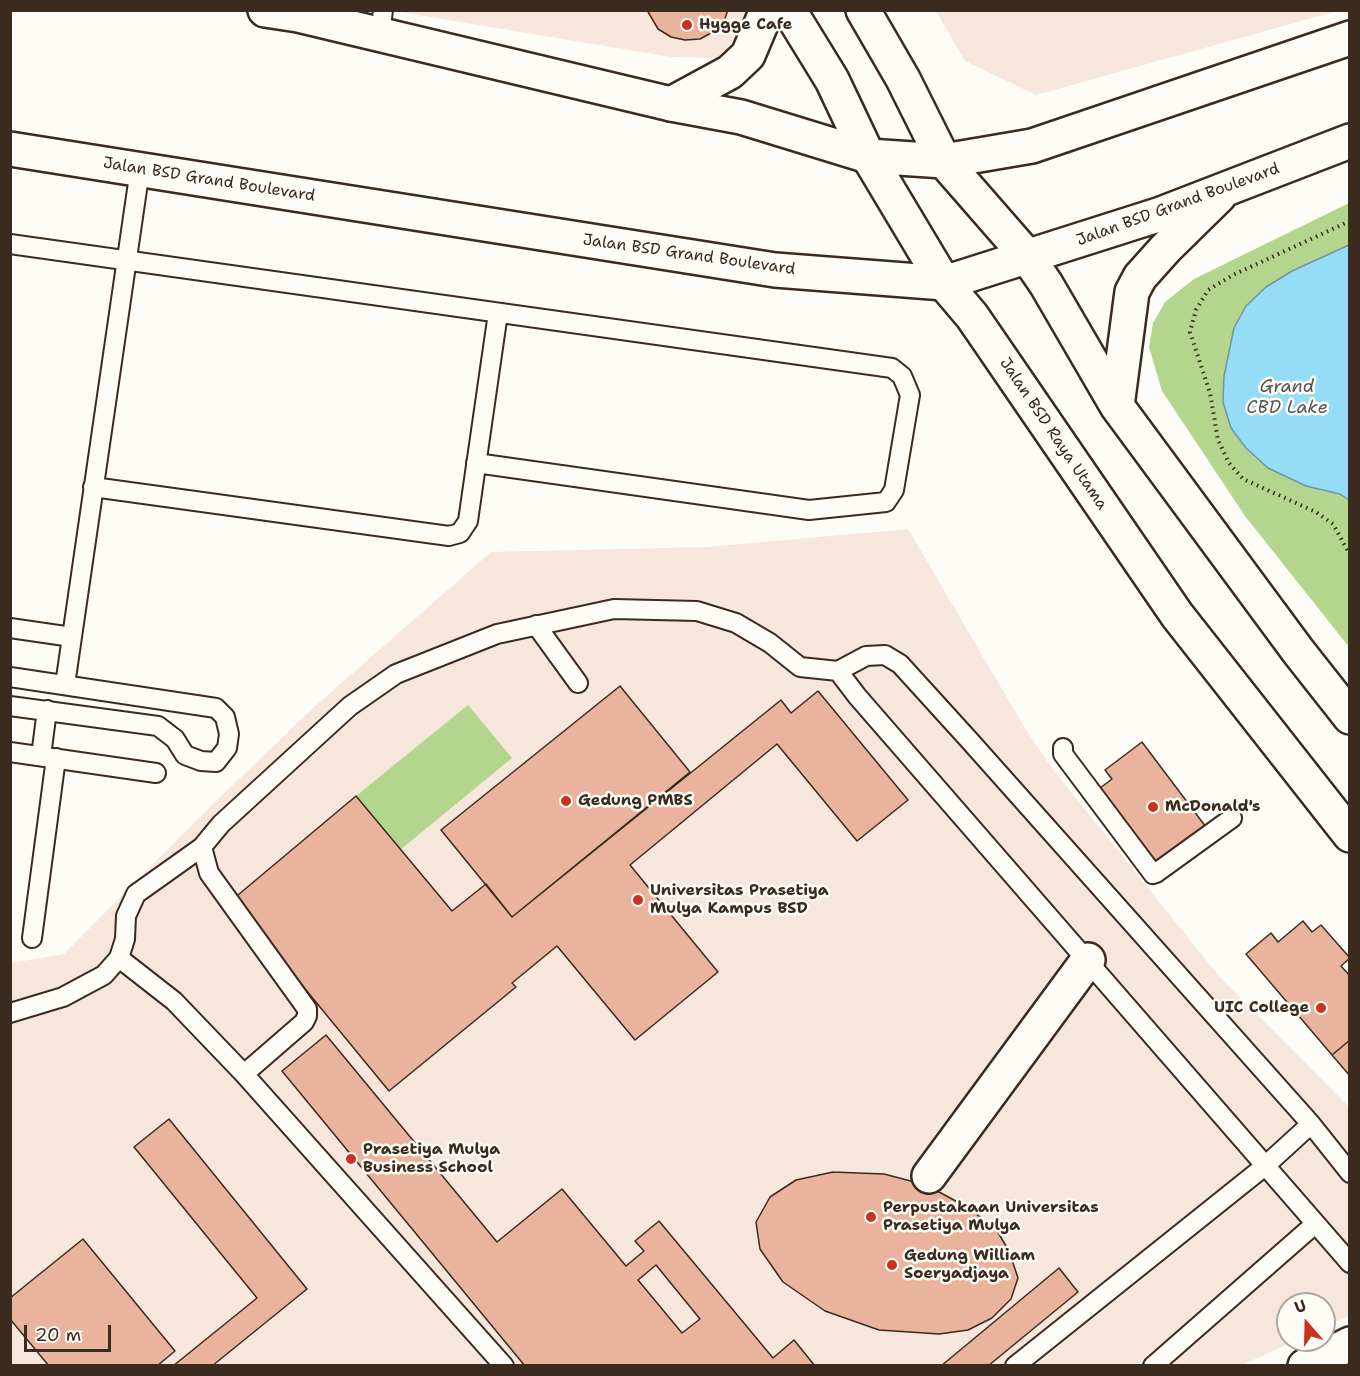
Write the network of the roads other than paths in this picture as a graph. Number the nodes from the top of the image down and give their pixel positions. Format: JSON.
{"nodes":[{"id":1,"x":265,"y":10,"type":"edge"},
{"id":2,"x":767,"y":10,"type":"edge"},
{"id":3,"x":789,"y":10,"type":"edge"},
{"id":4,"x":863,"y":10,"type":"edge"},
{"id":5,"x":382,"y":23,"type":"edge"},
{"id":6,"x":1350,"y":38,"type":"edge"},
{"id":7,"x":671,"y":104,"type":"junction"},
{"id":8,"x":1350,"y":141,"type":"edge"},
{"id":9,"x":10,"y":149,"type":"edge"},
{"id":10,"x":868,"y":156,"type":"junction"},
{"id":11,"x":944,"y":161,"type":"junction"},
{"id":12,"x":140,"y":169,"type":"junction"},
{"id":13,"x":1227,"y":189,"type":"junction"},
{"id":14,"x":10,"y":244,"type":"edge"},
{"id":15,"x":1026,"y":255,"type":"junction"},
{"id":16,"x":126,"y":260,"type":"junction"},
{"id":17,"x":944,"y":283,"type":"junction"},
{"id":18,"x":498,"y":313,"type":"junction"},
{"id":19,"x":1117,"y":406,"type":"junction"},
{"id":20,"x":476,"y":463,"type":"junction"},
{"id":21,"x":93,"y":487,"type":"junction"},
{"id":22,"x":536,"y":626,"type":"junction"},
{"id":23,"x":10,"y":628,"type":"edge"},
{"id":24,"x":72,"y":637,"type":"junction"},
{"id":25,"x":838,"y":670,"type":"junction"},
{"id":26,"x":10,"y":677,"type":"edge"},
{"id":27,"x":578,"y":683,"type":"dead end"},
{"id":28,"x":65,"y":685,"type":"junction"},
{"id":29,"x":10,"y":705,"type":"edge"},
{"id":30,"x":47,"y":710,"type":"junction"},
{"id":31,"x":1350,"y":717,"type":"edge"},
{"id":32,"x":1063,"y":748,"type":"dead end"},
{"id":33,"x":10,"y":752,"type":"edge"},
{"id":34,"x":49,"y":757,"type":"junction"},
{"id":35,"x":156,"y":773,"type":"dead end"},
{"id":36,"x":1232,"y":818,"type":"dead end"},
{"id":37,"x":1350,"y":836,"type":"edge"},
{"id":38,"x":202,"y":847,"type":"junction"},
{"id":39,"x":32,"y":938,"type":"dead end"},
{"id":40,"x":119,"y":958,"type":"junction"},
{"id":41,"x":1088,"y":960,"type":"junction"},
{"id":42,"x":10,"y":1013,"type":"edge"},
{"id":43,"x":244,"y":1074,"type":"junction"},
{"id":44,"x":1311,"y":1124,"type":"junction"},
{"id":45,"x":1265,"y":1166,"type":"junction"},
{"id":46,"x":1350,"y":1173,"type":"edge"},
{"id":47,"x":929,"y":1176,"type":"dead end"},
{"id":48,"x":1315,"y":1224,"type":"junction"},
{"id":49,"x":1350,"y":1263,"type":"edge"},
{"id":50,"x":1350,"y":1344,"type":"edge"},
{"id":51,"x":1022,"y":1363,"type":"edge"},
{"id":52,"x":504,"y":1365,"type":"edge"},
{"id":53,"x":1153,"y":1365,"type":"edge"},
{"id":54,"x":1305,"y":1365,"type":"edge"}],
"edges":[{"from":1,"to":5,"type":"main road"},
{"from":2,"to":7,"type":"main road"},
{"from":3,"to":10,"type":"main road","name":"Jalan BSD Raya Utama"},
{"from":4,"to":11,"type":"main road"},
{"from":5,"to":7,"type":"main road"},
{"from":6,"to":11,"type":"main road"},
{"from":7,"to":10,"type":"main road"},
{"from":8,"to":13,"type":"main road","name":"Jalan BSD Grand Boulevard"},
{"from":9,"to":12,"type":"main road","name":"Jalan BSD Grand Boulevard"},
{"from":10,"to":11,"type":"main road"},
{"from":10,"to":17,"type":"main road","name":"Jalan BSD Raya Utama"},
{"from":11,"to":15,"type":"main road"},
{"from":12,"to":16,"type":"lane"},
{"from":12,"to":17,"type":"main road","name":"Jalan BSD Grand Boulevard"},
{"from":13,"to":15,"type":"main road","name":"Jalan BSD Grand Boulevard"},
{"from":13,"to":19,"type":"main road"},
{"from":14,"to":16,"type":"lane"},
{"from":15,"to":17,"type":"main road","name":"Jalan BSD Grand Boulevard"},
{"from":15,"to":19,"type":"main road"},
{"from":16,"to":18,"type":"lane"},
{"from":16,"to":21,"type":"lane"},
{"from":17,"to":37,"type":"main road","name":"Jalan BSD Raya Utama"},
{"from":18,"to":20,"type":"lane"},
{"from":18,"to":20,"type":"lane"},
{"from":19,"to":31,"type":"main road"},
{"from":20,"to":21,"type":"lane"},
{"from":21,"to":24,"type":"lane"},
{"from":22,"to":25,"type":"lane"},
{"from":22,"to":27,"type":"lane"},
{"from":22,"to":38,"type":"lane"},
{"from":23,"to":24,"type":"lane"},
{"from":24,"to":28,"type":"lane"},
{"from":25,"to":41,"type":"lane"},
{"from":25,"to":44,"type":"lane"},
{"from":26,"to":28,"type":"lane"},
{"from":28,"to":30,"type":"lane"},
{"from":29,"to":30,"type":"lane"},
{"from":30,"to":34,"type":"lane"},
{"from":32,"to":36,"type":"lane"},
{"from":33,"to":34,"type":"lane"},
{"from":34,"to":35,"type":"lane"},
{"from":34,"to":39,"type":"lane"},
{"from":38,"to":40,"type":"lane"},
{"from":38,"to":43,"type":"lane"},
{"from":40,"to":42,"type":"lane"},
{"from":40,"to":43,"type":"lane"},
{"from":41,"to":45,"type":"lane"},
{"from":41,"to":47,"type":"main road"},
{"from":43,"to":52,"type":"lane"},
{"from":44,"to":45,"type":"lane"},
{"from":44,"to":46,"type":"lane"},
{"from":45,"to":48,"type":"lane"},
{"from":45,"to":51,"type":"lane"},
{"from":48,"to":49,"type":"lane"},
{"from":48,"to":53,"type":"lane"},
{"from":50,"to":54,"type":"main road"}]}
